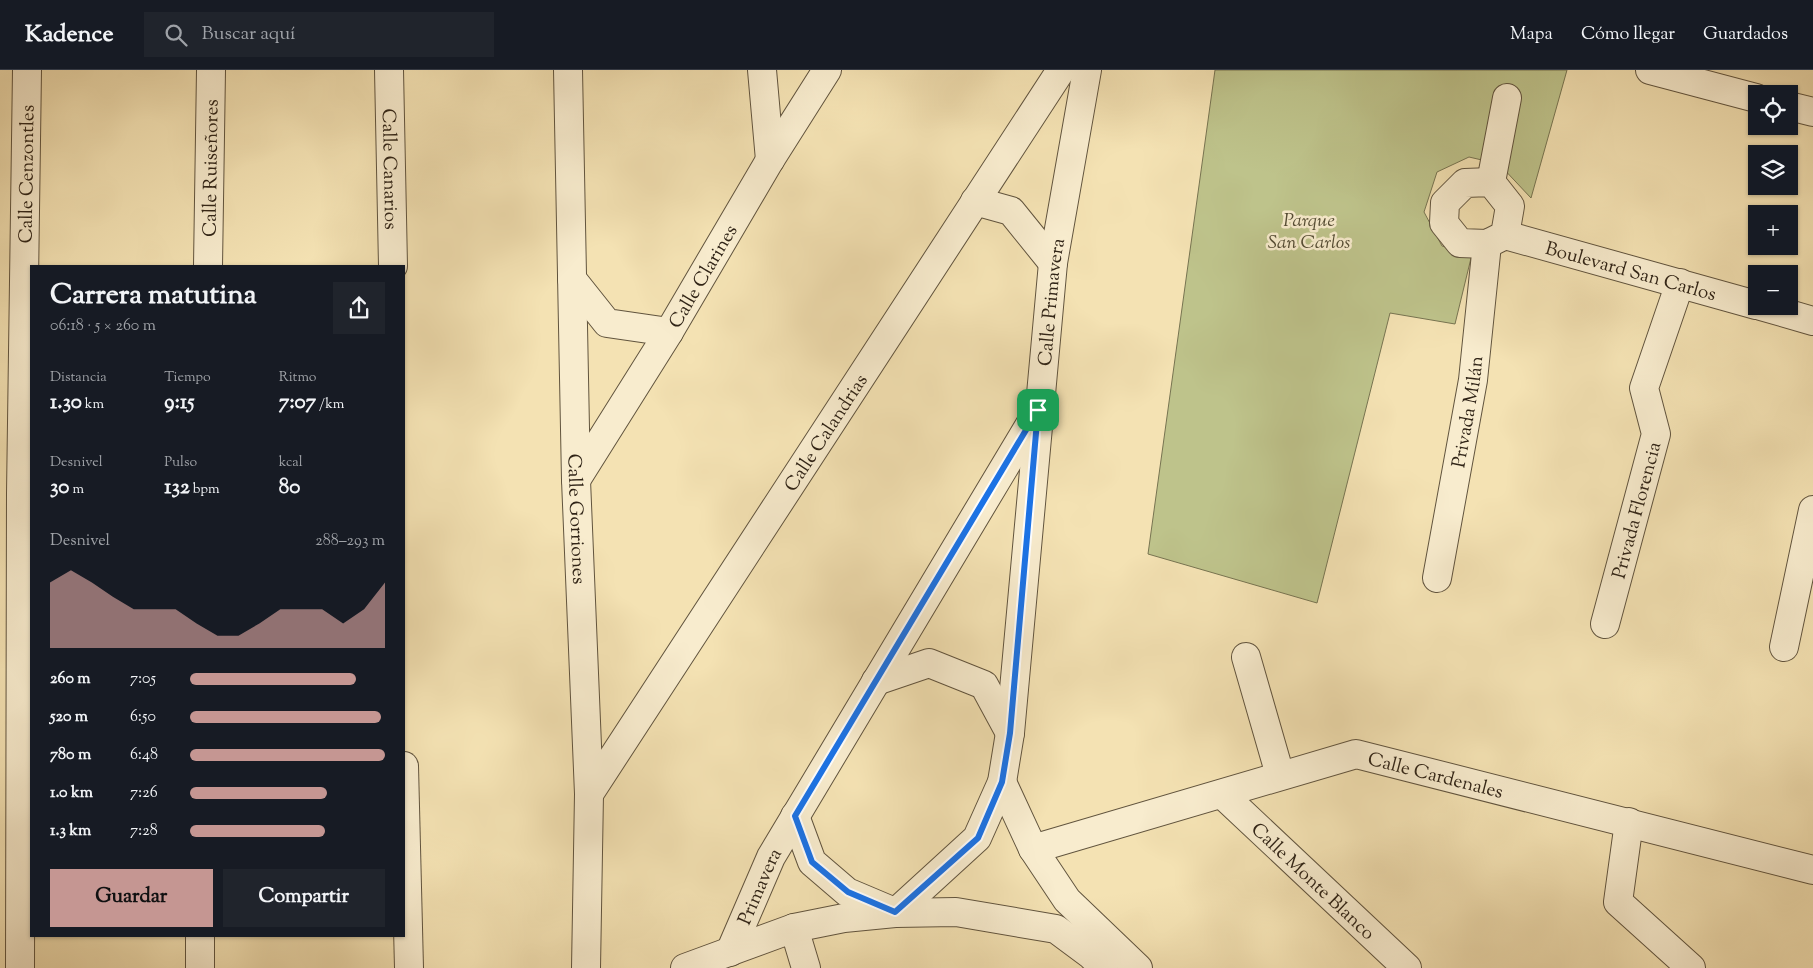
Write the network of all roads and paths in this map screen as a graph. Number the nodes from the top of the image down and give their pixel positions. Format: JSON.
{"nodes":[{"id":1,"x":27,"y":70,"type":"edge"},
{"id":2,"x":211,"y":70,"type":"edge"},
{"id":3,"x":389,"y":70,"type":"edge"},
{"id":4,"x":568,"y":70,"type":"edge"},
{"id":5,"x":762,"y":70,"type":"edge"},
{"id":6,"x":1061,"y":70,"type":"edge"},
{"id":7,"x":1087,"y":70,"type":"edge"},
{"id":8,"x":1650,"y":70,"type":"edge"},
{"id":9,"x":818,"y":72,"type":"edge"},
{"id":10,"x":1748,"y":96,"type":"edge"},
{"id":11,"x":1506,"y":98,"type":"dead end"},
{"id":12,"x":1798,"y":108,"type":"edge"},
{"id":13,"x":1813,"y":112,"type":"edge"},
{"id":14,"x":770,"y":160,"type":"junction"},
{"id":15,"x":1491,"y":182,"type":"junction"},
{"id":16,"x":975,"y":201,"type":"junction"},
{"id":17,"x":1496,"y":239,"type":"junction"},
{"id":18,"x":1052,"y":263,"type":"junction"},
{"id":19,"x":208,"y":265,"type":"edge"},
{"id":20,"x":393,"y":265,"type":"edge"},
{"id":21,"x":572,"y":279,"type":"junction"},
{"id":22,"x":1680,"y":283,"type":"junction"},
{"id":23,"x":1748,"y":303,"type":"edge"},
{"id":24,"x":1792,"y":315,"type":"edge"},
{"id":25,"x":1813,"y":321,"type":"edge"},
{"id":26,"x":669,"y":332,"type":"junction"},
{"id":27,"x":1038,"y":410,"type":"junction"},
{"id":28,"x":576,"y":480,"type":"junction"},
{"id":29,"x":10,"y":493,"type":"edge"},
{"id":30,"x":1813,"y":510,"type":"edge"},
{"id":31,"x":1437,"y":578,"type":"dead end"},
{"id":32,"x":1605,"y":624,"type":"dead end"},
{"id":33,"x":1784,"y":647,"type":"dead end"},
{"id":34,"x":1246,"y":657,"type":"dead end"},
{"id":35,"x":876,"y":681,"type":"junction"},
{"id":36,"x":1010,"y":733,"type":"junction"},
{"id":37,"x":1280,"y":775,"type":"junction"},
{"id":38,"x":1002,"y":782,"type":"junction"},
{"id":39,"x":589,"y":794,"type":"junction"},
{"id":40,"x":1222,"y":794,"type":"junction"},
{"id":41,"x":405,"y":806,"type":"edge"},
{"id":42,"x":795,"y":816,"type":"junction"},
{"id":43,"x":1629,"y":822,"type":"junction"},
{"id":44,"x":1033,"y":849,"type":"junction"},
{"id":45,"x":1813,"y":870,"type":"edge"},
{"id":46,"x":1067,"y":900,"type":"junction"},
{"id":47,"x":895,"y":912,"type":"junction"},
{"id":48,"x":794,"y":928,"type":"junction"},
{"id":49,"x":1056,"y":929,"type":"junction"},
{"id":50,"x":200,"y":937,"type":"edge"},
{"id":51,"x":730,"y":952,"type":"junction"},
{"id":52,"x":20,"y":968,"type":"edge"},
{"id":53,"x":200,"y":968,"type":"edge"},
{"id":54,"x":409,"y":968,"type":"edge"},
{"id":55,"x":586,"y":968,"type":"edge"},
{"id":56,"x":686,"y":968,"type":"edge"},
{"id":57,"x":806,"y":968,"type":"edge"},
{"id":58,"x":1104,"y":968,"type":"edge"},
{"id":59,"x":1138,"y":968,"type":"edge"},
{"id":60,"x":1407,"y":968,"type":"edge"},
{"id":61,"x":1691,"y":968,"type":"edge"}],
"edges":[{"from":1,"to":29,"type":"street","name":"Calle Cenzontles"},
{"from":2,"to":19,"type":"street","name":"Calle Ruiseñores"},
{"from":3,"to":20,"type":"street","name":"Calle Canarios"},
{"from":4,"to":21,"type":"street","name":"Calle Gorriones"},
{"from":5,"to":14,"type":"street"},
{"from":6,"to":16,"type":"street","name":"Calle Calandrias"},
{"from":7,"to":18,"type":"street","name":"Calle Primavera"},
{"from":8,"to":10,"type":"street"},
{"from":9,"to":14,"type":"street","name":"Calle Clarines"},
{"from":11,"to":15,"type":"street"},
{"from":12,"to":13,"type":"street"},
{"from":14,"to":26,"type":"street","name":"Calle Clarines"},
{"from":15,"to":17,"type":"street"},
{"from":15,"to":17,"type":"street","name":"Boulevard San Carlos"},
{"from":16,"to":18,"type":"street"},
{"from":16,"to":39,"type":"street","name":"Calle Calandrias"},
{"from":17,"to":22,"type":"street","name":"Boulevard San Carlos"},
{"from":17,"to":31,"type":"street","name":"Privada Milán"},
{"from":18,"to":27,"type":"street","name":"Calle Primavera"},
{"from":21,"to":26,"type":"street"},
{"from":21,"to":28,"type":"street","name":"Calle Gorriones"},
{"from":22,"to":23,"type":"street","name":"Boulevard San Carlos"},
{"from":22,"to":32,"type":"street","name":"Privada Florencia"},
{"from":24,"to":25,"type":"street"},
{"from":26,"to":28,"type":"street","name":"Calle Clarines"},
{"from":27,"to":35,"type":"street","name":"Primavera"},
{"from":27,"to":36,"type":"street","name":"Calle Primavera"},
{"from":28,"to":39,"type":"street","name":"Calle Gorriones"},
{"from":29,"to":52,"type":"street","name":"Calle Cenzontles"},
{"from":30,"to":33,"type":"street"},
{"from":34,"to":37,"type":"street"},
{"from":35,"to":36,"type":"street"},
{"from":35,"to":42,"type":"street","name":"Primavera"},
{"from":36,"to":38,"type":"street","name":"Calle Primavera"},
{"from":37,"to":40,"type":"street","name":"Calle Cardenales"},
{"from":37,"to":43,"type":"street","name":"Calle Cardenales"},
{"from":38,"to":44,"type":"street"},
{"from":38,"to":47,"type":"street","name":"Calle Primavera"},
{"from":39,"to":55,"type":"street","name":"Calle Gorriones"},
{"from":40,"to":44,"type":"street","name":"Calle Cardenales"},
{"from":40,"to":60,"type":"street","name":"Calle Monte Blanco"},
{"from":41,"to":54,"type":"street"},
{"from":42,"to":47,"type":"street"},
{"from":42,"to":51,"type":"street","name":"Primavera"},
{"from":43,"to":45,"type":"street","name":"Calle Cardenales"},
{"from":43,"to":61,"type":"street"},
{"from":44,"to":46,"type":"street"},
{"from":46,"to":49,"type":"street"},
{"from":46,"to":59,"type":"street"},
{"from":47,"to":48,"type":"street"},
{"from":47,"to":49,"type":"street"},
{"from":48,"to":51,"type":"street"},
{"from":48,"to":57,"type":"street"},
{"from":49,"to":58,"type":"street"},
{"from":50,"to":53,"type":"street"},
{"from":51,"to":56,"type":"street"}]}
